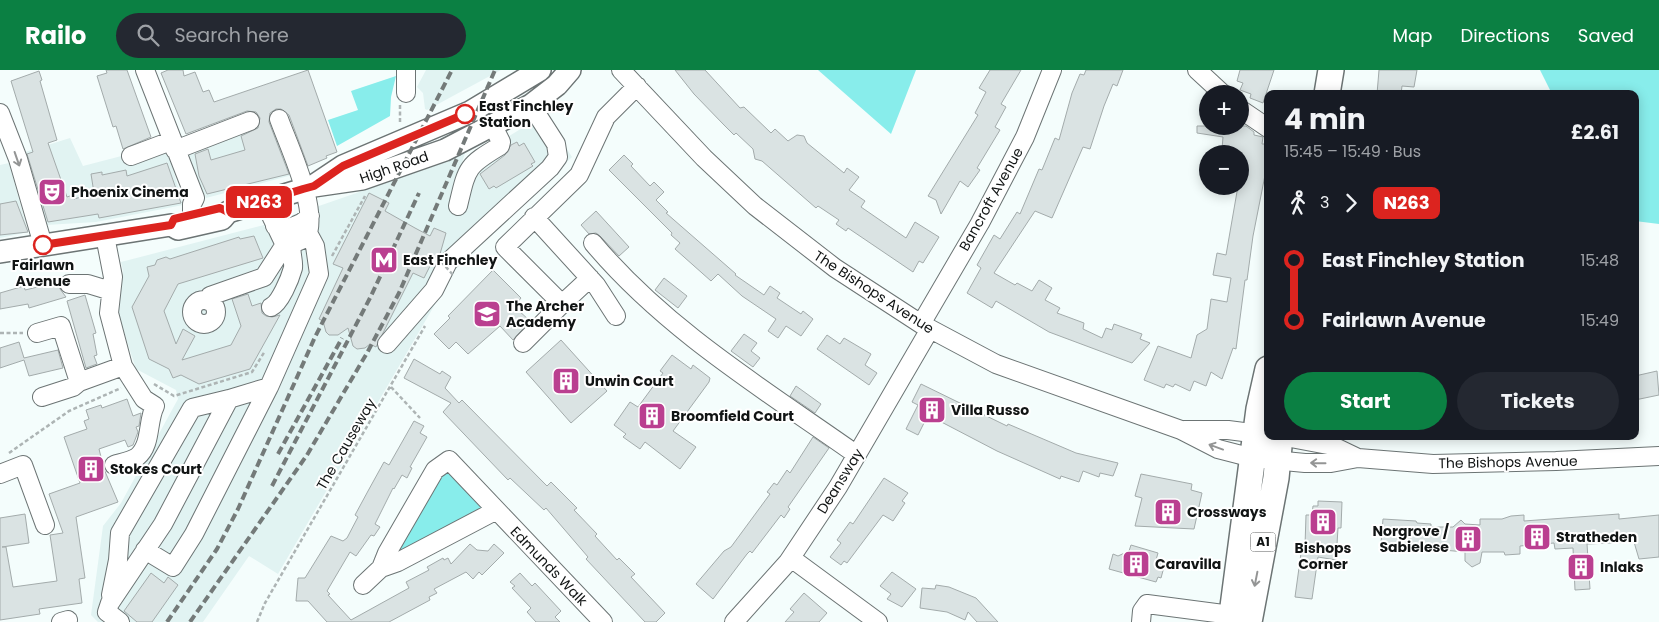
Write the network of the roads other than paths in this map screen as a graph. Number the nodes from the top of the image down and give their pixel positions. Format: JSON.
{"nodes":[{"id":1,"x":145,"y":70,"type":"edge"},
{"id":2,"x":406,"y":70,"type":"edge"},
{"id":3,"x":540,"y":70,"type":"edge"},
{"id":4,"x":570,"y":70,"type":"edge"},
{"id":5,"x":621,"y":70,"type":"edge"},
{"id":6,"x":1052,"y":70,"type":"edge"},
{"id":7,"x":1197,"y":70,"type":"edge"},
{"id":8,"x":1331,"y":70,"type":"edge"},
{"id":9,"x":1213,"y":85,"type":"edge"},
{"id":10,"x":637,"y":86,"type":"junction"},
{"id":11,"x":1328,"y":90,"type":"edge"},
{"id":12,"x":406,"y":94,"type":"dead end"},
{"id":13,"x":531,"y":105,"type":"junction"},
{"id":14,"x":0,"y":113,"type":"edge"},
{"id":15,"x":1249,"y":115,"type":"edge"},
{"id":16,"x":279,"y":118,"type":"dead end"},
{"id":17,"x":250,"y":121,"type":"dead end"},
{"id":18,"x":1264,"y":125,"type":"edge"},
{"id":19,"x":493,"y":126,"type":"junction"},
{"id":20,"x":173,"y":146,"type":"junction"},
{"id":21,"x":131,"y":156,"type":"dead end"},
{"id":22,"x":308,"y":187,"type":"junction"},
{"id":23,"x":264,"y":201,"type":"junction"},
{"id":24,"x":194,"y":206,"type":"junction"},
{"id":25,"x":458,"y":206,"type":"dead end"},
{"id":26,"x":228,"y":212,"type":"junction"},
{"id":27,"x":534,"y":217,"type":"junction"},
{"id":28,"x":171,"y":225,"type":"junction"},
{"id":29,"x":275,"y":226,"type":"junction"},
{"id":30,"x":301,"y":233,"type":"junction"},
{"id":31,"x":105,"y":236,"type":"junction"},
{"id":32,"x":593,"y":243,"type":"dead end"},
{"id":33,"x":43,"y":245,"type":"junction"},
{"id":34,"x":0,"y":252,"type":"edge"},
{"id":35,"x":593,"y":282,"type":"junction"},
{"id":36,"x":69,"y":284,"type":"dead end"},
{"id":37,"x":111,"y":291,"type":"junction"},
{"id":38,"x":208,"y":301,"type":"dead end"},
{"id":39,"x":562,"y":304,"type":"junction"},
{"id":40,"x":271,"y":307,"type":"dead end"},
{"id":41,"x":616,"y":316,"type":"dead end"},
{"id":42,"x":925,"y":327,"type":"junction"},
{"id":43,"x":37,"y":333,"type":"road end"},
{"id":44,"x":523,"y":343,"type":"dead end"},
{"id":45,"x":387,"y":344,"type":"dead end"},
{"id":46,"x":126,"y":377,"type":"junction"},
{"id":47,"x":80,"y":382,"type":"junction"},
{"id":48,"x":269,"y":387,"type":"junction"},
{"id":49,"x":42,"y":397,"type":"dead end"},
{"id":50,"x":230,"y":398,"type":"junction"},
{"id":51,"x":1181,"y":430,"type":"junction"},
{"id":52,"x":1269,"y":445,"type":"edge"},
{"id":53,"x":857,"y":455,"type":"junction"},
{"id":54,"x":1659,"y":456,"type":"edge"},
{"id":55,"x":1358,"y":458,"type":"junction"},
{"id":56,"x":114,"y":465,"type":"dead end"},
{"id":57,"x":0,"y":474,"type":"edge"},
{"id":58,"x":495,"y":511,"type":"junction"},
{"id":59,"x":45,"y":525,"type":"dead end"},
{"id":60,"x":145,"y":550,"type":"junction"},
{"id":61,"x":791,"y":558,"type":"junction"},
{"id":62,"x":381,"y":568,"type":"junction"},
{"id":63,"x":363,"y":585,"type":"dead end"},
{"id":64,"x":110,"y":603,"type":"junction"},
{"id":65,"x":1192,"y":616,"type":"edge"},
{"id":66,"x":1237,"y":620,"type":"edge"},
{"id":67,"x":120,"y":622,"type":"edge"},
{"id":68,"x":604,"y":622,"type":"edge"},
{"id":69,"x":734,"y":622,"type":"edge"},
{"id":70,"x":878,"y":622,"type":"edge"},
{"id":71,"x":1141,"y":622,"type":"edge"}],
"edges":[{"from":1,"to":20,"type":"street"},
{"from":2,"to":12,"type":"street"},
{"from":3,"to":22,"type":"main road","name":"High Road"},
{"from":4,"to":13,"type":"main road","name":"High Road"},
{"from":5,"to":10,"type":"street","name":"The Bishops Avenue"},
{"from":6,"to":42,"type":"street","name":"Bancroft Avenue"},
{"from":7,"to":9,"type":"street"},
{"from":8,"to":11,"type":"highway"},
{"from":10,"to":27,"type":"street"},
{"from":10,"to":42,"type":"street","name":"The Bishops Avenue"},
{"from":13,"to":19,"type":"main road","name":"High Road"},
{"from":13,"to":45,"type":"street"},
{"from":14,"to":33,"type":"street","one_way":true},
{"from":15,"to":18,"type":"street"},
{"from":16,"to":22,"type":"street"},
{"from":17,"to":20,"type":"street"},
{"from":19,"to":22,"type":"main road","name":"High Road"},
{"from":19,"to":25,"type":"street"},
{"from":20,"to":21,"type":"street"},
{"from":20,"to":24,"type":"street"},
{"from":22,"to":23,"type":"main road","name":"High Road"},
{"from":22,"to":30,"type":"street"},
{"from":23,"to":26,"type":"main road","name":"High Road"},
{"from":23,"to":29,"type":"street"},
{"from":24,"to":26,"type":"main road","name":"High Road"},
{"from":24,"to":28,"type":"main road","name":"High Road"},
{"from":26,"to":28,"type":"main road","name":"High Road"},
{"from":27,"to":35,"type":"street"},
{"from":27,"to":39,"type":"street"},
{"from":28,"to":31,"type":"main road","name":"High Road"},
{"from":29,"to":30,"type":"street"},
{"from":29,"to":30,"type":"street"},
{"from":30,"to":38,"type":"street"},
{"from":30,"to":40,"type":"street"},
{"from":30,"to":48,"type":"street"},
{"from":31,"to":33,"type":"main road","name":"High Road"},
{"from":31,"to":37,"type":"street"},
{"from":32,"to":53,"type":"street"},
{"from":33,"to":34,"type":"main road","name":"High Road"},
{"from":35,"to":39,"type":"street"},
{"from":35,"to":41,"type":"street"},
{"from":36,"to":37,"type":"street"},
{"from":37,"to":46,"type":"street"},
{"from":39,"to":44,"type":"street"},
{"from":42,"to":51,"type":"street","name":"The Bishops Avenue"},
{"from":42,"to":53,"type":"street","name":"Deansway"},
{"from":43,"to":47,"type":"street"},
{"from":46,"to":47,"type":"street"},
{"from":46,"to":56,"type":"street"},
{"from":47,"to":49,"type":"street"},
{"from":48,"to":50,"type":"street"},
{"from":48,"to":60,"type":"street"},
{"from":50,"to":60,"type":"street"},
{"from":50,"to":64,"type":"street"},
{"from":51,"to":52,"type":"street","name":"The Bishops Avenue"},
{"from":52,"to":51,"type":"street","name":"The Bishops Avenue","one_way":true},
{"from":52,"to":55,"type":"street","name":"The Bishops Avenue"},
{"from":55,"to":52,"type":"street","name":"The Bishops Avenue","one_way":true},
{"from":52,"to":66,"type":"highway","number":"A1"},
{"from":53,"to":61,"type":"street","name":"Deansway"},
{"from":54,"to":55,"type":"street","name":"The Bishops Avenue"},
{"from":57,"to":59,"type":"street"},
{"from":58,"to":62,"type":"street","name":"Edmunds Walk"},
{"from":58,"to":62,"type":"street","name":"Edmunds Walk"},
{"from":58,"to":68,"type":"street","name":"Edmunds Walk"},
{"from":60,"to":64,"type":"street"},
{"from":61,"to":69,"type":"street","name":"Deansway"},
{"from":61,"to":70,"type":"street"},
{"from":62,"to":63,"type":"street","name":"Edmunds Walk"},
{"from":64,"to":67,"type":"street"},
{"from":65,"to":66,"type":"street"},
{"from":65,"to":71,"type":"street"}]}
